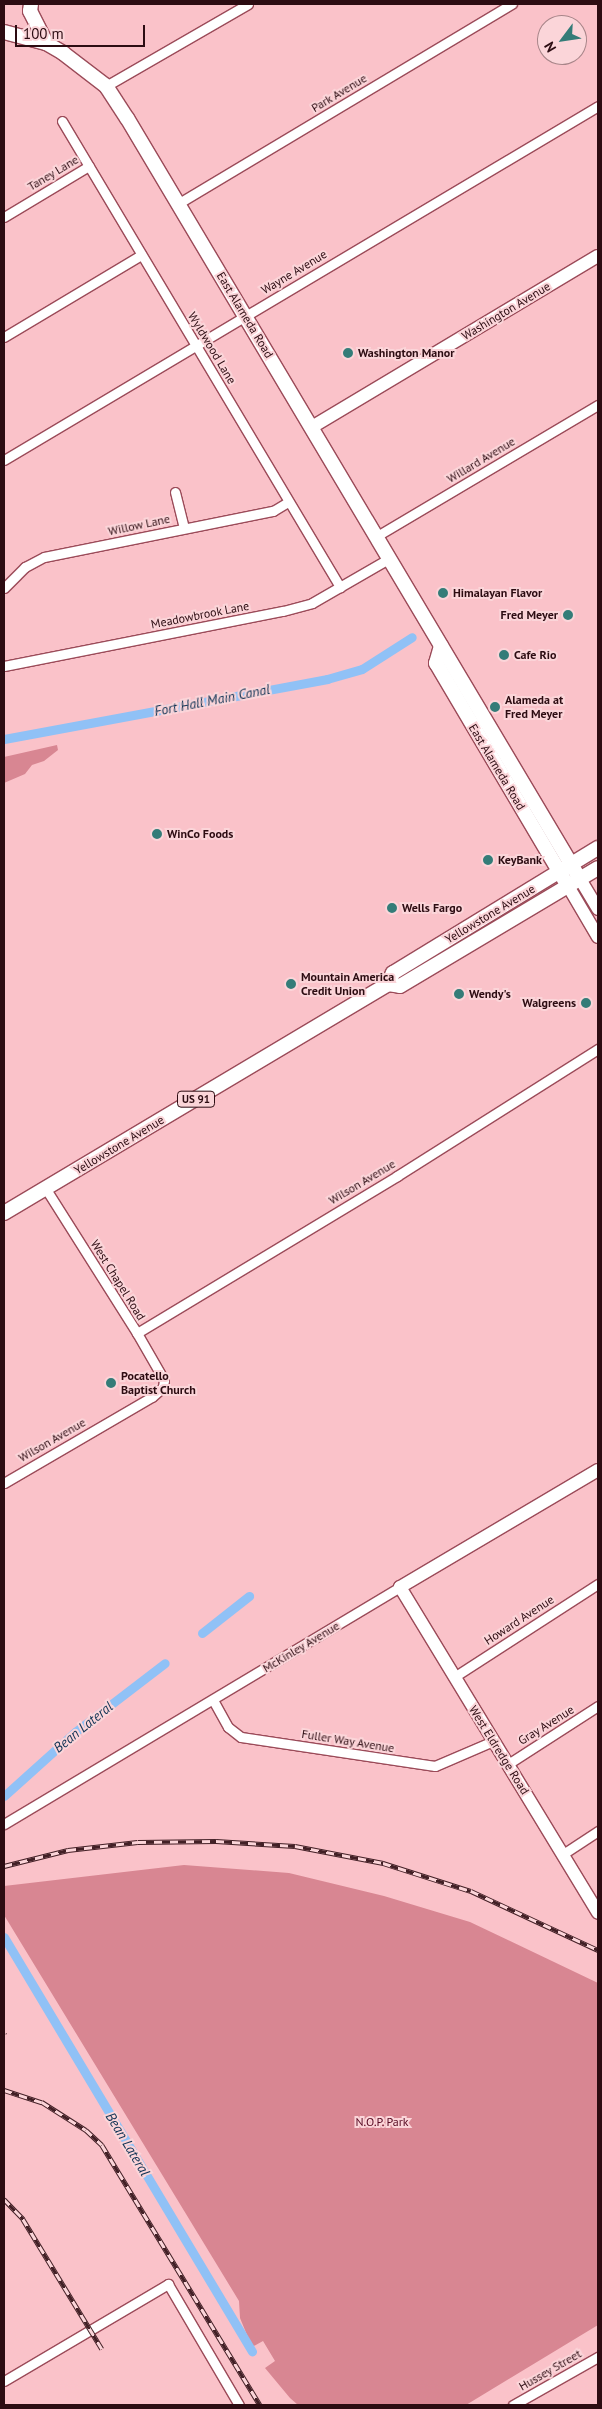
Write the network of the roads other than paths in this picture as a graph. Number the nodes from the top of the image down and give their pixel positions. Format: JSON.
{"nodes":[{"id":1,"x":31,"y":4,"type":"edge"},
{"id":2,"x":248,"y":4,"type":"edge"},
{"id":3,"x":512,"y":4,"type":"edge"},
{"id":4,"x":4,"y":32,"type":"edge"},
{"id":5,"x":46,"y":43,"type":"junction"},
{"id":6,"x":106,"y":86,"type":"junction"},
{"id":7,"x":598,"y":106,"type":"edge"},
{"id":8,"x":62,"y":121,"type":"dead end"},
{"id":9,"x":89,"y":166,"type":"junction"},
{"id":10,"x":179,"y":204,"type":"junction"},
{"id":11,"x":4,"y":217,"type":"edge"},
{"id":12,"x":142,"y":255,"type":"junction"},
{"id":13,"x":598,"y":256,"type":"edge"},
{"id":14,"x":245,"y":316,"type":"junction"},
{"id":15,"x":4,"y":337,"type":"edge"},
{"id":16,"x":196,"y":344,"type":"junction"},
{"id":17,"x":598,"y":405,"type":"edge"},
{"id":18,"x":312,"y":427,"type":"junction"},
{"id":19,"x":4,"y":460,"type":"edge"},
{"id":20,"x":175,"y":492,"type":"dead end"},
{"id":21,"x":288,"y":502,"type":"junction"},
{"id":22,"x":184,"y":528,"type":"junction"},
{"id":23,"x":377,"y":536,"type":"junction"},
{"id":24,"x":390,"y":558,"type":"junction"},
{"id":25,"x":340,"y":587,"type":"junction"},
{"id":26,"x":4,"y":588,"type":"edge"},
{"id":27,"x":441,"y":646,"type":"junction"},
{"id":28,"x":4,"y":666,"type":"edge"},
{"id":29,"x":598,"y":848,"type":"edge"},
{"id":30,"x":572,"y":864,"type":"junction"},
{"id":31,"x":598,"y":868,"type":"edge"},
{"id":32,"x":559,"y":872,"type":"junction"},
{"id":33,"x":574,"y":883,"type":"junction"},
{"id":34,"x":598,"y":909,"type":"edge"},
{"id":35,"x":598,"y":937,"type":"edge"},
{"id":36,"x":388,"y":984,"type":"junction"},
{"id":37,"x":598,"y":1049,"type":"edge"},
{"id":38,"x":46,"y":1189,"type":"junction"},
{"id":39,"x":5,"y":1209,"type":"edge"},
{"id":40,"x":137,"y":1333,"type":"junction"},
{"id":41,"x":163,"y":1387,"type":"joint"},
{"id":42,"x":598,"y":1470,"type":"edge"},
{"id":43,"x":4,"y":1483,"type":"edge"},
{"id":44,"x":598,"y":1584,"type":"edge"},
{"id":45,"x":400,"y":1587,"type":"junction"},
{"id":46,"x":454,"y":1677,"type":"junction"},
{"id":47,"x":213,"y":1700,"type":"junction"},
{"id":48,"x":598,"y":1706,"type":"edge"},
{"id":49,"x":493,"y":1741,"type":"junction"},
{"id":50,"x":508,"y":1764,"type":"junction"},
{"id":51,"x":4,"y":1824,"type":"edge"},
{"id":52,"x":598,"y":1831,"type":"edge"},
{"id":53,"x":563,"y":1854,"type":"junction"},
{"id":54,"x":598,"y":1913,"type":"edge"},
{"id":55,"x":598,"y":2357,"type":"edge"},
{"id":56,"x":4,"y":2381,"type":"edge"},
{"id":57,"x":239,"y":2405,"type":"edge"},
{"id":58,"x":513,"y":2405,"type":"edge"}],
"edges":[{"from":1,"to":5,"type":"main road"},
{"from":2,"to":6,"type":"street"},
{"from":3,"to":10,"type":"street","name":"Park Avenue"},
{"from":4,"to":5,"type":"main road","name":"East Alameda Road"},
{"from":5,"to":6,"type":"main road","name":"East Alameda Road"},
{"from":6,"to":10,"type":"main road","name":"East Alameda Road"},
{"from":7,"to":14,"type":"street","name":"Wayne Avenue"},
{"from":8,"to":9,"type":"street","name":"Wyldwood Lane"},
{"from":9,"to":11,"type":"street","name":"Taney Lane"},
{"from":9,"to":12,"type":"street","name":"Wyldwood Lane"},
{"from":10,"to":14,"type":"main road","name":"East Alameda Road"},
{"from":12,"to":15,"type":"street"},
{"from":12,"to":16,"type":"street","name":"Wyldwood Lane"},
{"from":13,"to":18,"type":"street","name":"Washington Avenue"},
{"from":14,"to":16,"type":"street","name":"Wayne Avenue"},
{"from":14,"to":18,"type":"main road","name":"East Alameda Road"},
{"from":16,"to":19,"type":"street","name":"Wayne Avenue"},
{"from":16,"to":21,"type":"street","name":"Wyldwood Lane"},
{"from":17,"to":23,"type":"street","name":"Willard Avenue"},
{"from":18,"to":23,"type":"main road","name":"East Alameda Road"},
{"from":20,"to":22,"type":"street"},
{"from":21,"to":22,"type":"street","name":"Willow Lane"},
{"from":21,"to":25,"type":"street","name":"Wyldwood Lane"},
{"from":22,"to":26,"type":"street","name":"Willow Lane"},
{"from":23,"to":24,"type":"main road","name":"East Alameda Road"},
{"from":24,"to":25,"type":"street","name":"Meadowbrook Lane"},
{"from":24,"to":27,"type":"main road","name":"East Alameda Road"},
{"from":25,"to":28,"type":"street","name":"Meadowbrook Lane"},
{"from":27,"to":30,"type":"main road","name":"East Alameda Road"},
{"from":27,"to":32,"type":"main road","name":"East Alameda Road"},
{"from":29,"to":30,"type":"main road","name":"Yellowstone Avenue"},
{"from":30,"to":32,"type":"main road","name":"Yellowstone Avenue","number":"US 91"},
{"from":30,"to":33,"type":"main road","name":"East Alameda Road"},
{"from":31,"to":33,"type":"main road","name":"Yellowstone Avenue"},
{"from":32,"to":33,"type":"main road","name":"East Alameda Road"},
{"from":32,"to":36,"type":"main road","name":"Yellowstone Avenue","number":"US 91"},
{"from":33,"to":34,"type":"street"},
{"from":33,"to":35,"type":"street"},
{"from":33,"to":36,"type":"main road","name":"Yellowstone Avenue","number":"US 91"},
{"from":36,"to":38,"type":"main road","name":"Yellowstone Avenue","number":"US 91"},
{"from":37,"to":40,"type":"street","name":"Wilson Avenue"},
{"from":38,"to":39,"type":"main road","name":"Yellowstone Avenue","number":"US 91"},
{"from":38,"to":40,"type":"street","name":"West Chapel Road"},
{"from":40,"to":41,"type":"street","name":"West Chapel Road"},
{"from":41,"to":43,"type":"street","name":"Wilson Avenue"},
{"from":42,"to":45,"type":"street","name":"McKinley Avenue"},
{"from":44,"to":46,"type":"street","name":"Howard Avenue"},
{"from":45,"to":46,"type":"street","name":"West Eldredge Road"},
{"from":45,"to":47,"type":"street","name":"McKinley Avenue"},
{"from":46,"to":49,"type":"street","name":"West Eldredge Road"},
{"from":47,"to":49,"type":"street","name":"Fuller Way Avenue"},
{"from":47,"to":51,"type":"street","name":"McKinley Avenue"},
{"from":48,"to":50,"type":"street","name":"Gray Avenue"},
{"from":49,"to":50,"type":"street","name":"West Eldredge Road"},
{"from":50,"to":53,"type":"street","name":"West Eldredge Road"},
{"from":52,"to":53,"type":"street"},
{"from":53,"to":54,"type":"street","name":"West Eldredge Road"},
{"from":55,"to":58,"type":"street","name":"Hussey Street"},
{"from":56,"to":57,"type":"street"}]}
